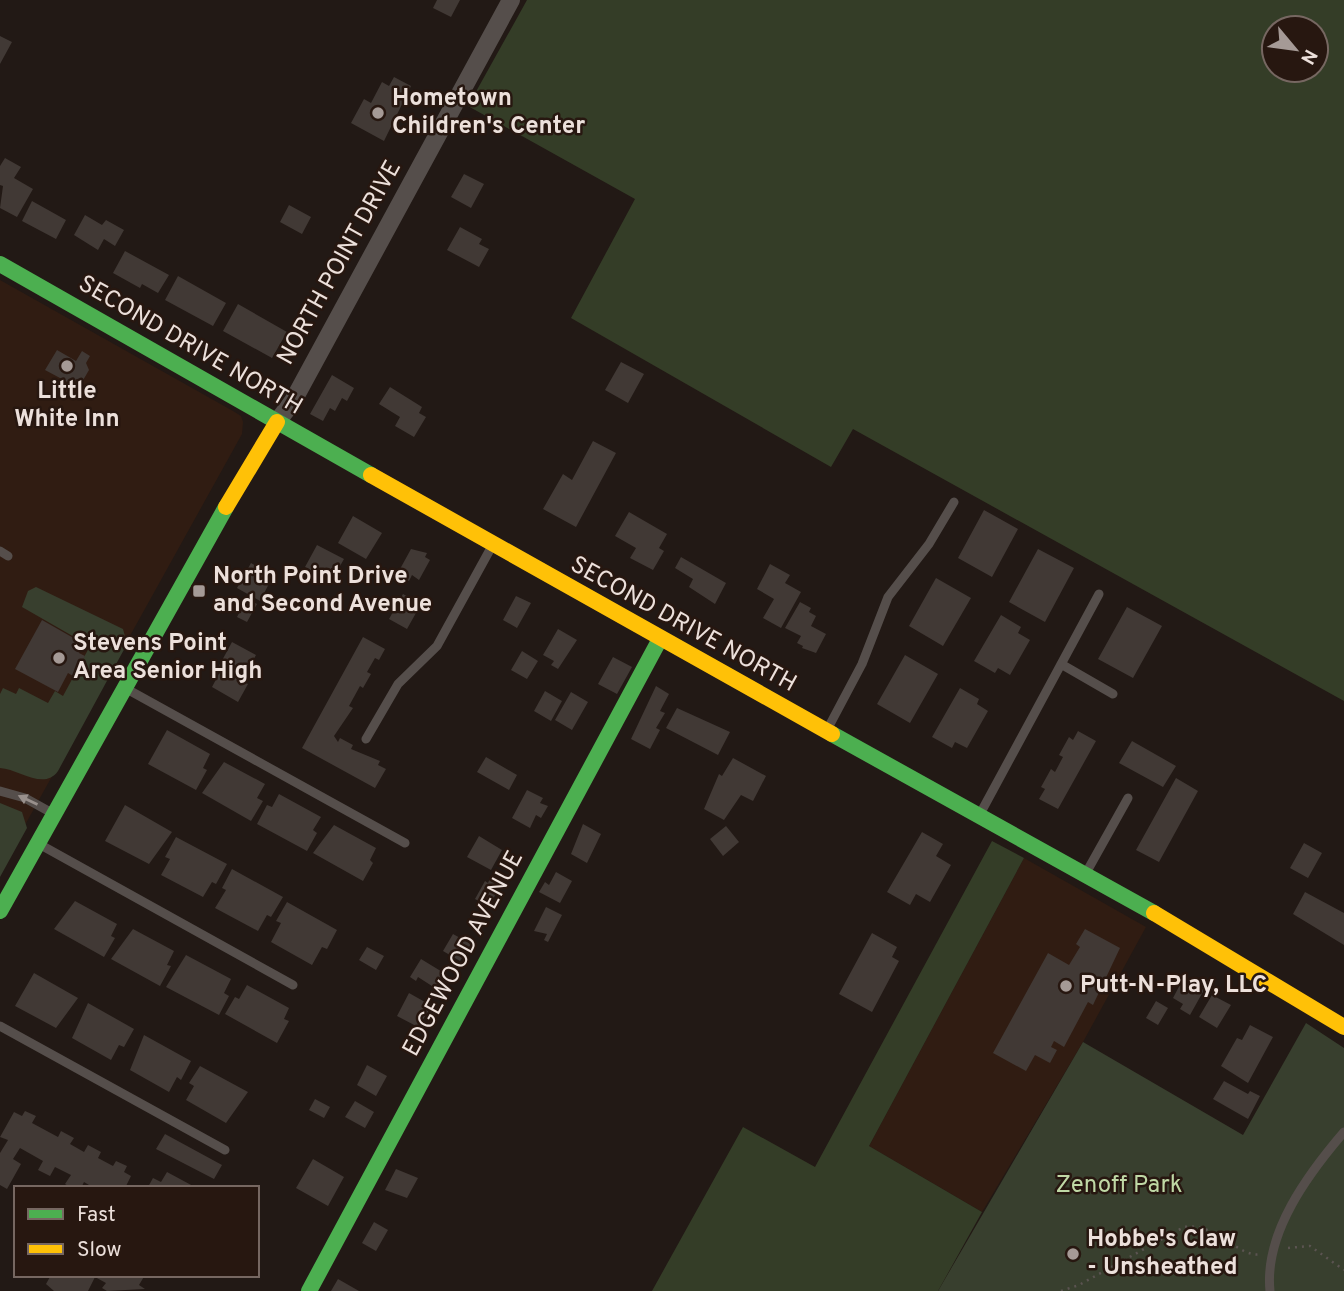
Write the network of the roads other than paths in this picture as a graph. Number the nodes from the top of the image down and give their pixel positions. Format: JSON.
{"nodes":[{"id":1,"x":511,"y":0,"type":"edge"},
{"id":2,"x":0,"y":264,"type":"edge"},
{"id":3,"x":278,"y":422,"type":"junction"},
{"id":4,"x":954,"y":502,"type":"dead end"},
{"id":5,"x":493,"y":544,"type":"junction"},
{"id":6,"x":1099,"y":594,"type":"dead end"},
{"id":7,"x":660,"y":639,"type":"junction"},
{"id":8,"x":1061,"y":664,"type":"junction"},
{"id":9,"x":124,"y":687,"type":"junction"},
{"id":10,"x":1113,"y":694,"type":"dead end"},
{"id":11,"x":826,"y":731,"type":"junction"},
{"id":12,"x":366,"y":739,"type":"dead end"},
{"id":13,"x":0,"y":792,"type":"edge"},
{"id":14,"x":1128,"y":798,"type":"dead end"},
{"id":15,"x":54,"y":814,"type":"junction"},
{"id":16,"x":979,"y":815,"type":"junction"},
{"id":17,"x":37,"y":843,"type":"junction"},
{"id":18,"x":405,"y":843,"type":"dead end"},
{"id":19,"x":1086,"y":873,"type":"junction"},
{"id":20,"x":0,"y":911,"type":"edge"},
{"id":21,"x":293,"y":985,"type":"dead end"},
{"id":22,"x":0,"y":1026,"type":"edge"},
{"id":23,"x":1344,"y":1027,"type":"edge"},
{"id":24,"x":1344,"y":1132,"type":"edge"},
{"id":25,"x":225,"y":1150,"type":"dead end"},
{"id":26,"x":309,"y":1291,"type":"edge"},
{"id":27,"x":1270,"y":1291,"type":"edge"}],
"edges":[{"from":1,"to":3,"type":"street","name":"NORTH POINT DRIVE"},
{"from":2,"to":3,"type":"street","name":"SECOND DRIVE NORTH"},
{"from":3,"to":5,"type":"street","name":"SECOND DRIVE NORTH"},
{"from":3,"to":9,"type":"street","name":"NORTH POINT DRIVE"},
{"from":4,"to":11,"type":"lane"},
{"from":5,"to":7,"type":"street","name":"SECOND DRIVE NORTH"},
{"from":5,"to":12,"type":"lane"},
{"from":6,"to":8,"type":"lane"},
{"from":7,"to":11,"type":"street","name":"SECOND DRIVE NORTH"},
{"from":7,"to":26,"type":"street","name":"EDGEWOOD AVENUE"},
{"from":8,"to":10,"type":"lane"},
{"from":8,"to":16,"type":"lane"},
{"from":9,"to":15,"type":"street","name":"NORTH POINT DRIVE"},
{"from":9,"to":18,"type":"lane"},
{"from":11,"to":16,"type":"street","name":"SECOND DRIVE NORTH"},
{"from":15,"to":13,"type":"lane","one_way":true},
{"from":14,"to":19,"type":"lane"},
{"from":15,"to":17,"type":"street","name":"NORTH POINT DRIVE"},
{"from":16,"to":19,"type":"street","name":"SECOND DRIVE NORTH"},
{"from":17,"to":20,"type":"street","name":"NORTH POINT DRIVE"},
{"from":17,"to":21,"type":"lane"},
{"from":19,"to":23,"type":"street","name":"SECOND DRIVE NORTH"},
{"from":22,"to":25,"type":"lane"},
{"from":24,"to":27,"type":"lane"}]}
